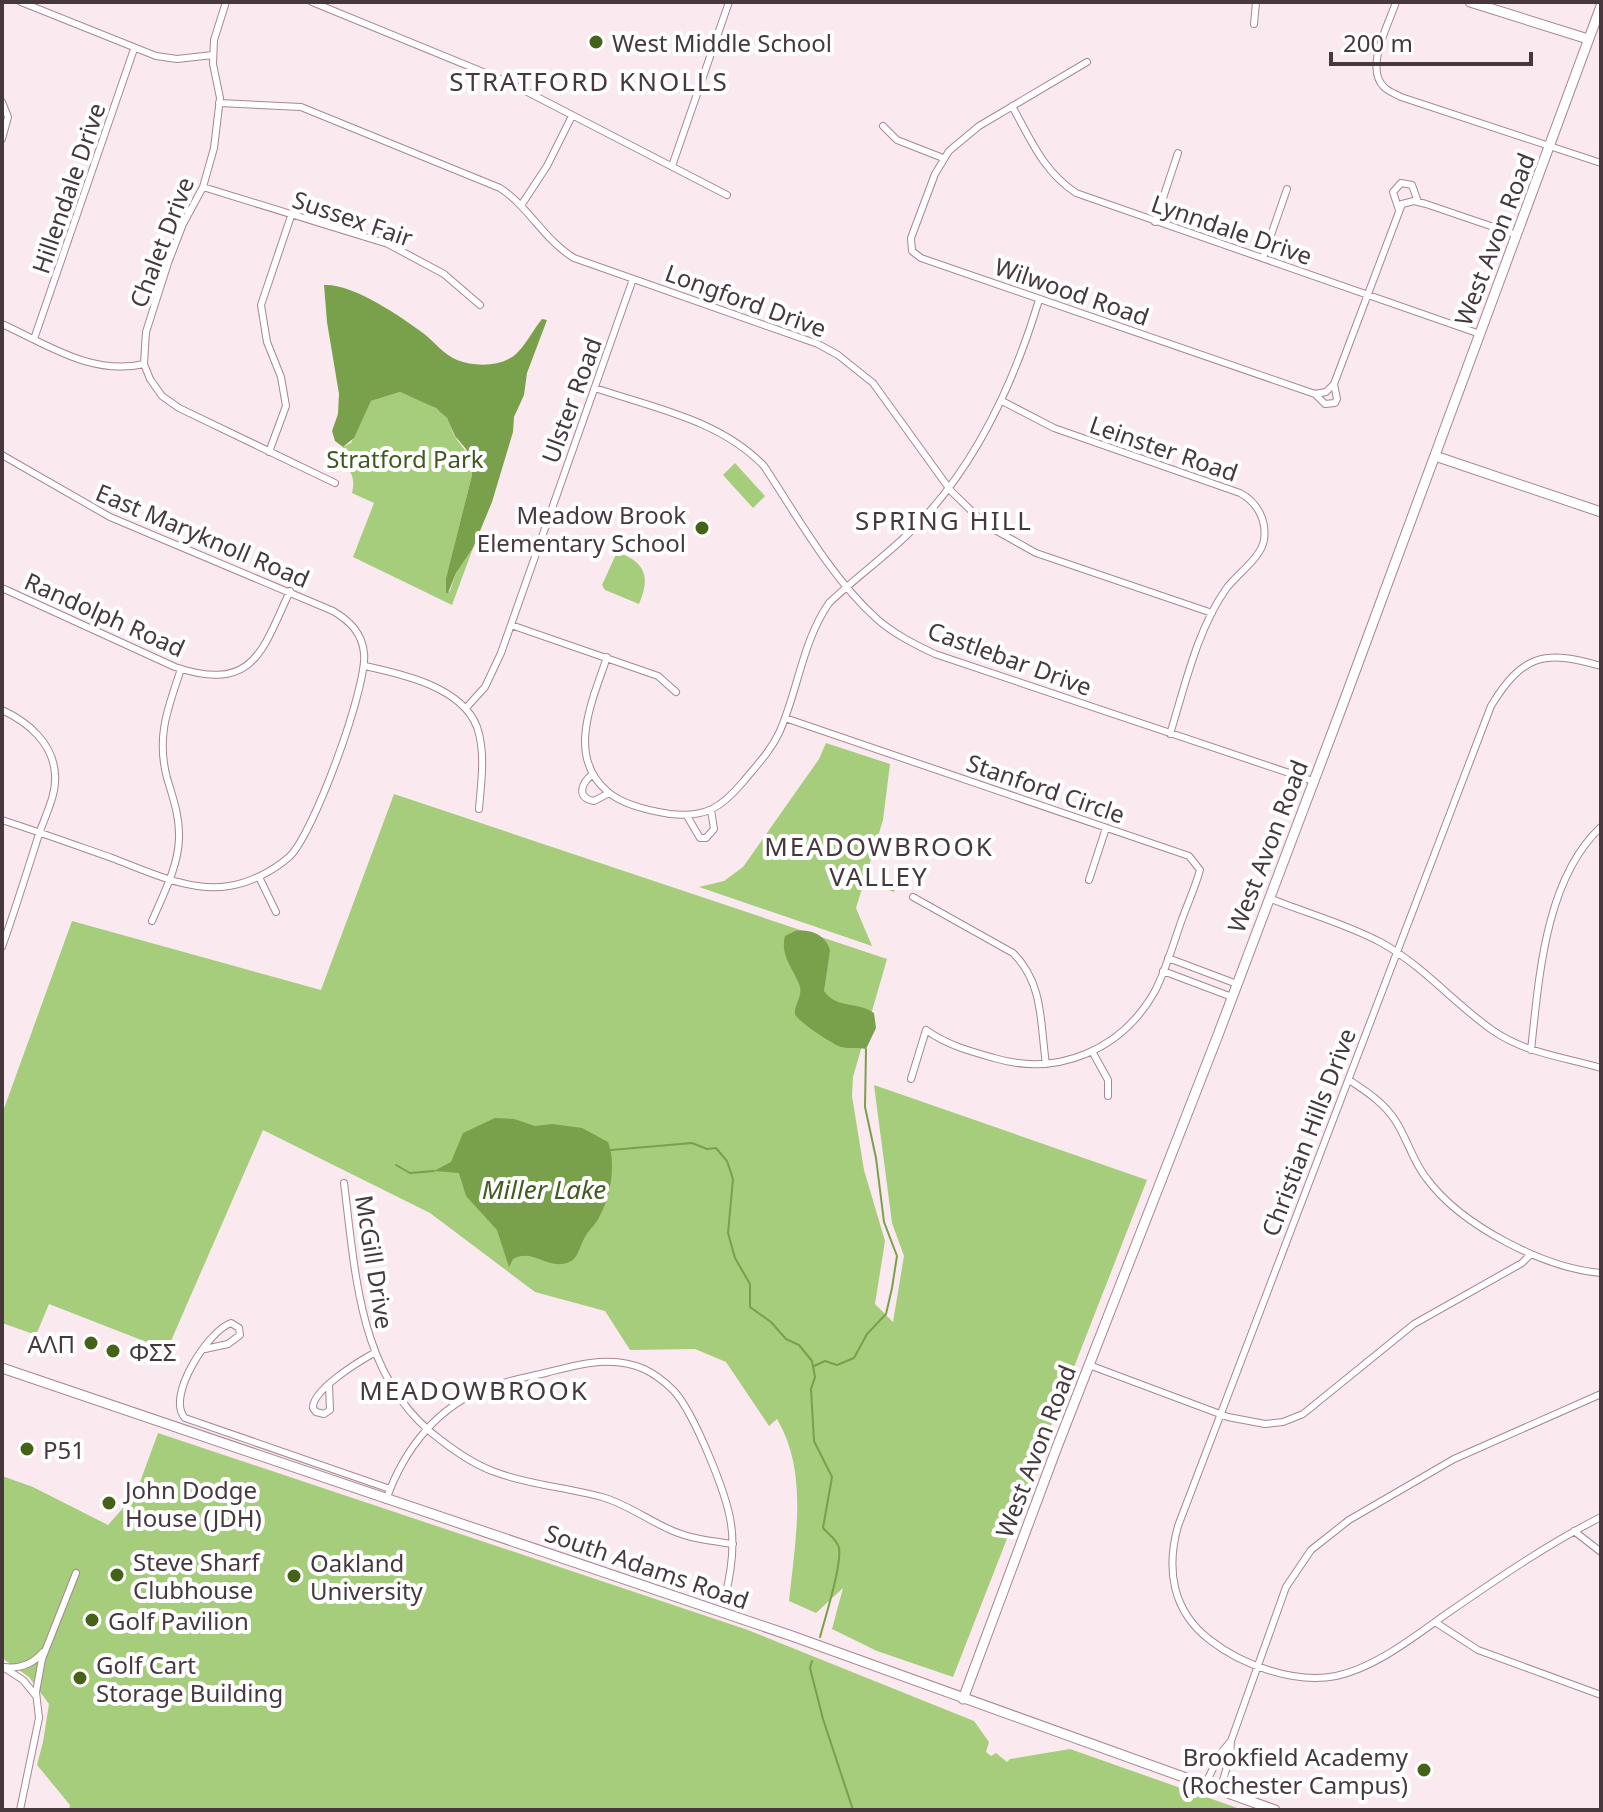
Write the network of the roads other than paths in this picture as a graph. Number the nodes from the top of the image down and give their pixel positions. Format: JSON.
{"nodes":[{"id":1,"x":21,"y":2,"type":"edge"},
{"id":2,"x":226,"y":2,"type":"edge"},
{"id":3,"x":312,"y":2,"type":"edge"},
{"id":4,"x":337,"y":2,"type":"edge"},
{"id":5,"x":729,"y":2,"type":"edge"},
{"id":6,"x":1256,"y":2,"type":"edge"},
{"id":7,"x":1396,"y":2,"type":"edge"},
{"id":8,"x":1470,"y":2,"type":"edge"},
{"id":9,"x":1601,"y":6,"type":"edge"},
{"id":10,"x":333,"y":11,"type":"junction"},
{"id":11,"x":1254,"y":24,"type":"dead end"},
{"id":12,"x":1588,"y":39,"type":"junction"},
{"id":13,"x":134,"y":49,"type":"junction"},
{"id":14,"x":213,"y":55,"type":"junction"},
{"id":15,"x":1087,"y":62,"type":"dead end"},
{"id":16,"x":219,"y":103,"type":"junction"},
{"id":17,"x":4,"y":106,"type":"edge"},
{"id":18,"x":1012,"y":106,"type":"junction"},
{"id":19,"x":572,"y":116,"type":"junction"},
{"id":20,"x":883,"y":126,"type":"dead end"},
{"id":21,"x":2,"y":139,"type":"edge"},
{"id":22,"x":1550,"y":146,"type":"junction"},
{"id":23,"x":1178,"y":153,"type":"dead end"},
{"id":24,"x":943,"y":158,"type":"junction"},
{"id":25,"x":1601,"y":163,"type":"edge"},
{"id":26,"x":672,"y":166,"type":"junction"},
{"id":27,"x":203,"y":187,"type":"junction"},
{"id":28,"x":1287,"y":189,"type":"dead end"},
{"id":29,"x":727,"y":195,"type":"dead end"},
{"id":30,"x":1418,"y":202,"type":"junction"},
{"id":31,"x":522,"y":204,"type":"junction"},
{"id":32,"x":1399,"y":210,"type":"junction"},
{"id":33,"x":291,"y":216,"type":"junction"},
{"id":34,"x":1155,"y":222,"type":"junction"},
{"id":35,"x":1517,"y":235,"type":"junction"},
{"id":36,"x":1263,"y":258,"type":"junction"},
{"id":37,"x":633,"y":279,"type":"junction"},
{"id":38,"x":1366,"y":295,"type":"junction"},
{"id":39,"x":1039,"y":300,"type":"junction"},
{"id":40,"x":480,"y":305,"type":"dead end"},
{"id":41,"x":2,"y":324,"type":"edge"},
{"id":42,"x":1480,"y":334,"type":"junction"},
{"id":43,"x":34,"y":339,"type":"junction"},
{"id":44,"x":144,"y":364,"type":"junction"},
{"id":45,"x":1334,"y":384,"type":"junction"},
{"id":46,"x":595,"y":388,"type":"junction"},
{"id":47,"x":1315,"y":394,"type":"junction"},
{"id":48,"x":1002,"y":401,"type":"junction"},
{"id":49,"x":269,"y":452,"type":"junction"},
{"id":50,"x":2,"y":455,"type":"edge"},
{"id":51,"x":1435,"y":456,"type":"junction"},
{"id":52,"x":335,"y":483,"type":"dead end"},
{"id":53,"x":949,"y":487,"type":"junction"},
{"id":54,"x":1601,"y":512,"type":"edge"},
{"id":55,"x":847,"y":585,"type":"junction"},
{"id":56,"x":2,"y":588,"type":"edge"},
{"id":57,"x":290,"y":591,"type":"junction"},
{"id":58,"x":1212,"y":613,"type":"junction"},
{"id":59,"x":511,"y":625,"type":"junction"},
{"id":60,"x":607,"y":657,"type":"junction"},
{"id":61,"x":365,"y":666,"type":"junction"},
{"id":62,"x":1601,"y":666,"type":"edge"},
{"id":63,"x":181,"y":669,"type":"junction"},
{"id":64,"x":676,"y":692,"type":"dead end"},
{"id":65,"x":466,"y":708,"type":"junction"},
{"id":66,"x":2,"y":710,"type":"edge"},
{"id":67,"x":785,"y":718,"type":"junction"},
{"id":68,"x":1170,"y":734,"type":"junction"},
{"id":69,"x":593,"y":774,"type":"junction"},
{"id":70,"x":1313,"y":781,"type":"junction"},
{"id":71,"x":609,"y":793,"type":"junction"},
{"id":72,"x":479,"y":809,"type":"dead end"},
{"id":73,"x":711,"y":810,"type":"junction"},
{"id":74,"x":687,"y":816,"type":"junction"},
{"id":75,"x":2,"y":820,"type":"edge"},
{"id":76,"x":1601,"y":827,"type":"edge"},
{"id":77,"x":1106,"y":828,"type":"junction"},
{"id":78,"x":40,"y":833,"type":"junction"},
{"id":79,"x":259,"y":877,"type":"junction"},
{"id":80,"x":170,"y":878,"type":"junction"},
{"id":81,"x":1089,"y":880,"type":"dead end"},
{"id":82,"x":913,"y":897,"type":"dead end"},
{"id":83,"x":1269,"y":898,"type":"junction"},
{"id":84,"x":276,"y":912,"type":"dead end"},
{"id":85,"x":152,"y":921,"type":"dead end"},
{"id":86,"x":2,"y":947,"type":"edge"},
{"id":87,"x":1396,"y":952,"type":"junction"},
{"id":88,"x":1168,"y":958,"type":"junction"},
{"id":89,"x":1163,"y":971,"type":"junction"},
{"id":90,"x":1237,"y":984,"type":"junction"},
{"id":91,"x":1232,"y":997,"type":"junction"},
{"id":92,"x":1531,"y":1050,"type":"junction"},
{"id":93,"x":1093,"y":1053,"type":"junction"},
{"id":94,"x":1046,"y":1064,"type":"junction"},
{"id":95,"x":1601,"y":1068,"type":"edge"},
{"id":96,"x":911,"y":1079,"type":"dead end"},
{"id":97,"x":1349,"y":1080,"type":"junction"},
{"id":98,"x":1108,"y":1096,"type":"dead end"},
{"id":99,"x":344,"y":1183,"type":"dead end"},
{"id":100,"x":1531,"y":1254,"type":"junction"},
{"id":101,"x":1601,"y":1273,"type":"edge"},
{"id":102,"x":205,"y":1349,"type":"junction"},
{"id":103,"x":374,"y":1353,"type":"junction"},
{"id":104,"x":1089,"y":1365,"type":"junction"},
{"id":105,"x":2,"y":1368,"type":"edge"},
{"id":106,"x":329,"y":1385,"type":"junction"},
{"id":107,"x":1601,"y":1394,"type":"edge"},
{"id":108,"x":1219,"y":1414,"type":"junction"},
{"id":109,"x":426,"y":1429,"type":"junction"},
{"id":110,"x":388,"y":1494,"type":"junction"},
{"id":111,"x":1601,"y":1517,"type":"edge"},
{"id":112,"x":1574,"y":1531,"type":"junction"},
{"id":113,"x":733,"y":1544,"type":"junction"},
{"id":114,"x":1601,"y":1552,"type":"edge"},
{"id":115,"x":76,"y":1573,"type":"dead end"},
{"id":116,"x":725,"y":1597,"type":"dead end"},
{"id":117,"x":1435,"y":1622,"type":"junction"},
{"id":118,"x":46,"y":1646,"type":"junction"},
{"id":119,"x":1257,"y":1665,"type":"junction"},
{"id":120,"x":3,"y":1667,"type":"edge"},
{"id":121,"x":1601,"y":1695,"type":"edge"},
{"id":122,"x":36,"y":1696,"type":"junction"},
{"id":123,"x":963,"y":1699,"type":"junction"},
{"id":124,"x":1231,"y":1741,"type":"junction"},
{"id":125,"x":1205,"y":1785,"type":"junction"},
{"id":126,"x":1220,"y":1790,"type":"junction"},
{"id":127,"x":20,"y":1810,"type":"edge"},
{"id":128,"x":1275,"y":1810,"type":"edge"}],
"edges":[{"from":1,"to":13,"type":"street"},
{"from":2,"to":14,"type":"street","name":"Chalet Drive"},
{"from":3,"to":10,"type":"street"},
{"from":4,"to":10,"type":"street"},
{"from":5,"to":26,"type":"street"},
{"from":6,"to":11,"type":"street"},
{"from":7,"to":22,"type":"street"},
{"from":8,"to":12,"type":"street"},
{"from":9,"to":12,"type":"street","name":"West Avon Road"},
{"from":10,"to":19,"type":"street"},
{"from":12,"to":22,"type":"street","name":"West Avon Road"},
{"from":13,"to":14,"type":"street"},
{"from":13,"to":43,"type":"street","name":"Hillendale Drive"},
{"from":14,"to":16,"type":"street","name":"Chalet Drive"},
{"from":15,"to":18,"type":"street"},
{"from":16,"to":27,"type":"street","name":"Chalet Drive"},
{"from":16,"to":31,"type":"street","name":"Longford Drive"},
{"from":17,"to":21,"type":"street"},
{"from":18,"to":24,"type":"street"},
{"from":18,"to":34,"type":"street","name":"Lynndale Drive"},
{"from":19,"to":26,"type":"street"},
{"from":19,"to":31,"type":"street"},
{"from":20,"to":24,"type":"street"},
{"from":22,"to":25,"type":"street"},
{"from":22,"to":35,"type":"street","name":"West Avon Road"},
{"from":23,"to":34,"type":"street"},
{"from":24,"to":39,"type":"street","name":"Wilwood Road"},
{"from":26,"to":29,"type":"street"},
{"from":27,"to":33,"type":"street","name":"Sussex Fair"},
{"from":27,"to":44,"type":"street","name":"Chalet Drive"},
{"from":28,"to":36,"type":"street"},
{"from":30,"to":32,"type":"street"},
{"from":30,"to":32,"type":"street"},
{"from":30,"to":35,"type":"street"},
{"from":31,"to":37,"type":"street","name":"Longford Drive"},
{"from":32,"to":38,"type":"street"},
{"from":33,"to":40,"type":"street","name":"Sussex Fair"},
{"from":33,"to":49,"type":"street"},
{"from":34,"to":36,"type":"street","name":"Lynndale Drive"},
{"from":35,"to":42,"type":"street","name":"West Avon Road"},
{"from":36,"to":38,"type":"street","name":"Lynndale Drive"},
{"from":37,"to":46,"type":"street","name":"Ulster Road"},
{"from":37,"to":53,"type":"street","name":"Longford Drive"},
{"from":38,"to":42,"type":"street","name":"Lynndale Drive"},
{"from":38,"to":45,"type":"street"},
{"from":39,"to":47,"type":"street","name":"Wilwood Road"},
{"from":39,"to":48,"type":"street"},
{"from":41,"to":43,"type":"street"},
{"from":42,"to":51,"type":"street","name":"West Avon Road"},
{"from":43,"to":44,"type":"street"},
{"from":44,"to":49,"type":"street"},
{"from":45,"to":47,"type":"street"},
{"from":45,"to":47,"type":"street"},
{"from":46,"to":55,"type":"street","name":"Castlebar Drive"},
{"from":46,"to":59,"type":"street","name":"Ulster Road"},
{"from":48,"to":53,"type":"street"},
{"from":48,"to":58,"type":"street","name":"Leinster Road"},
{"from":49,"to":52,"type":"street"},
{"from":50,"to":57,"type":"street","name":"East Maryknoll Road"},
{"from":51,"to":54,"type":"street"},
{"from":51,"to":70,"type":"street","name":"West Avon Road"},
{"from":53,"to":55,"type":"street"},
{"from":53,"to":58,"type":"street","name":"Longford Drive"},
{"from":55,"to":67,"type":"street"},
{"from":55,"to":68,"type":"street","name":"Castlebar Drive"},
{"from":56,"to":63,"type":"street","name":"Randolph Road"},
{"from":57,"to":61,"type":"street","name":"East Maryknoll Road"},
{"from":57,"to":63,"type":"street","name":"Randolph Road"},
{"from":58,"to":68,"type":"street","name":"Leinster Road"},
{"from":59,"to":60,"type":"street"},
{"from":59,"to":65,"type":"street","name":"Ulster Road"},
{"from":60,"to":64,"type":"street"},
{"from":60,"to":69,"type":"street"},
{"from":61,"to":65,"type":"street"},
{"from":61,"to":79,"type":"street"},
{"from":62,"to":87,"type":"street","name":"Christian Hills Drive"},
{"from":63,"to":80,"type":"street"},
{"from":65,"to":72,"type":"street"},
{"from":66,"to":78,"type":"street"},
{"from":67,"to":73,"type":"street"},
{"from":67,"to":77,"type":"street","name":"Stanford Circle"},
{"from":68,"to":70,"type":"street","name":"Castlebar Drive"},
{"from":69,"to":71,"type":"street"},
{"from":69,"to":71,"type":"street"},
{"from":70,"to":83,"type":"street","name":"West Avon Road"},
{"from":71,"to":74,"type":"street"},
{"from":73,"to":74,"type":"street"},
{"from":73,"to":74,"type":"street"},
{"from":75,"to":78,"type":"street"},
{"from":76,"to":92,"type":"street"},
{"from":77,"to":81,"type":"street"},
{"from":77,"to":88,"type":"street","name":"Stanford Circle"},
{"from":78,"to":80,"type":"street"},
{"from":78,"to":86,"type":"street"},
{"from":79,"to":80,"type":"street"},
{"from":79,"to":84,"type":"street"},
{"from":80,"to":85,"type":"street"},
{"from":82,"to":94,"type":"street"},
{"from":83,"to":87,"type":"street"},
{"from":83,"to":90,"type":"street","name":"West Avon Road"},
{"from":87,"to":92,"type":"street"},
{"from":87,"to":97,"type":"street","name":"Christian Hills Drive"},
{"from":88,"to":89,"type":"street","name":"Stanford Circle"},
{"from":88,"to":90,"type":"street"},
{"from":89,"to":91,"type":"street"},
{"from":89,"to":93,"type":"street","name":"Stanford Circle"},
{"from":90,"to":91,"type":"street","name":"West Avon Road"},
{"from":91,"to":104,"type":"street","name":"West Avon Road"},
{"from":92,"to":95,"type":"street"},
{"from":93,"to":94,"type":"street","name":"Stanford Circle"},
{"from":93,"to":98,"type":"street"},
{"from":94,"to":96,"type":"street","name":"Stanford Circle"},
{"from":97,"to":100,"type":"street"},
{"from":97,"to":108,"type":"street","name":"Christian Hills Drive"},
{"from":99,"to":103,"type":"street","name":"McGill Drive"},
{"from":100,"to":101,"type":"street"},
{"from":100,"to":108,"type":"street"},
{"from":102,"to":102,"type":"street"},
{"from":102,"to":110,"type":"street"},
{"from":103,"to":106,"type":"street"},
{"from":103,"to":109,"type":"street","name":"McGill Drive"},
{"from":104,"to":108,"type":"street"},
{"from":104,"to":123,"type":"street","name":"West Avon Road"},
{"from":105,"to":110,"type":"street","name":"South Adams Road"},
{"from":106,"to":106,"type":"street"},
{"from":107,"to":119,"type":"street"},
{"from":108,"to":119,"type":"street","name":"Christian Hills Drive"},
{"from":109,"to":110,"type":"street"},
{"from":109,"to":113,"type":"street","name":"McGill Drive"},
{"from":109,"to":113,"type":"street"},
{"from":110,"to":123,"type":"street","name":"South Adams Road"},
{"from":111,"to":112,"type":"street","name":"Christian Hills Drive"},
{"from":112,"to":114,"type":"street"},
{"from":112,"to":117,"type":"street","name":"Christian Hills Drive"},
{"from":113,"to":116,"type":"street"},
{"from":115,"to":118,"type":"street"},
{"from":117,"to":119,"type":"street","name":"Christian Hills Drive"},
{"from":117,"to":121,"type":"street"},
{"from":118,"to":120,"type":"street"},
{"from":118,"to":122,"type":"street"},
{"from":119,"to":124,"type":"street"},
{"from":120,"to":122,"type":"street"},
{"from":122,"to":127,"type":"street"},
{"from":123,"to":125,"type":"street","name":"South Adams Road"},
{"from":124,"to":125,"type":"street"},
{"from":124,"to":126,"type":"street"},
{"from":125,"to":126,"type":"street","name":"South Adams Road"},
{"from":126,"to":128,"type":"street","name":"South Adams Road"}]}
